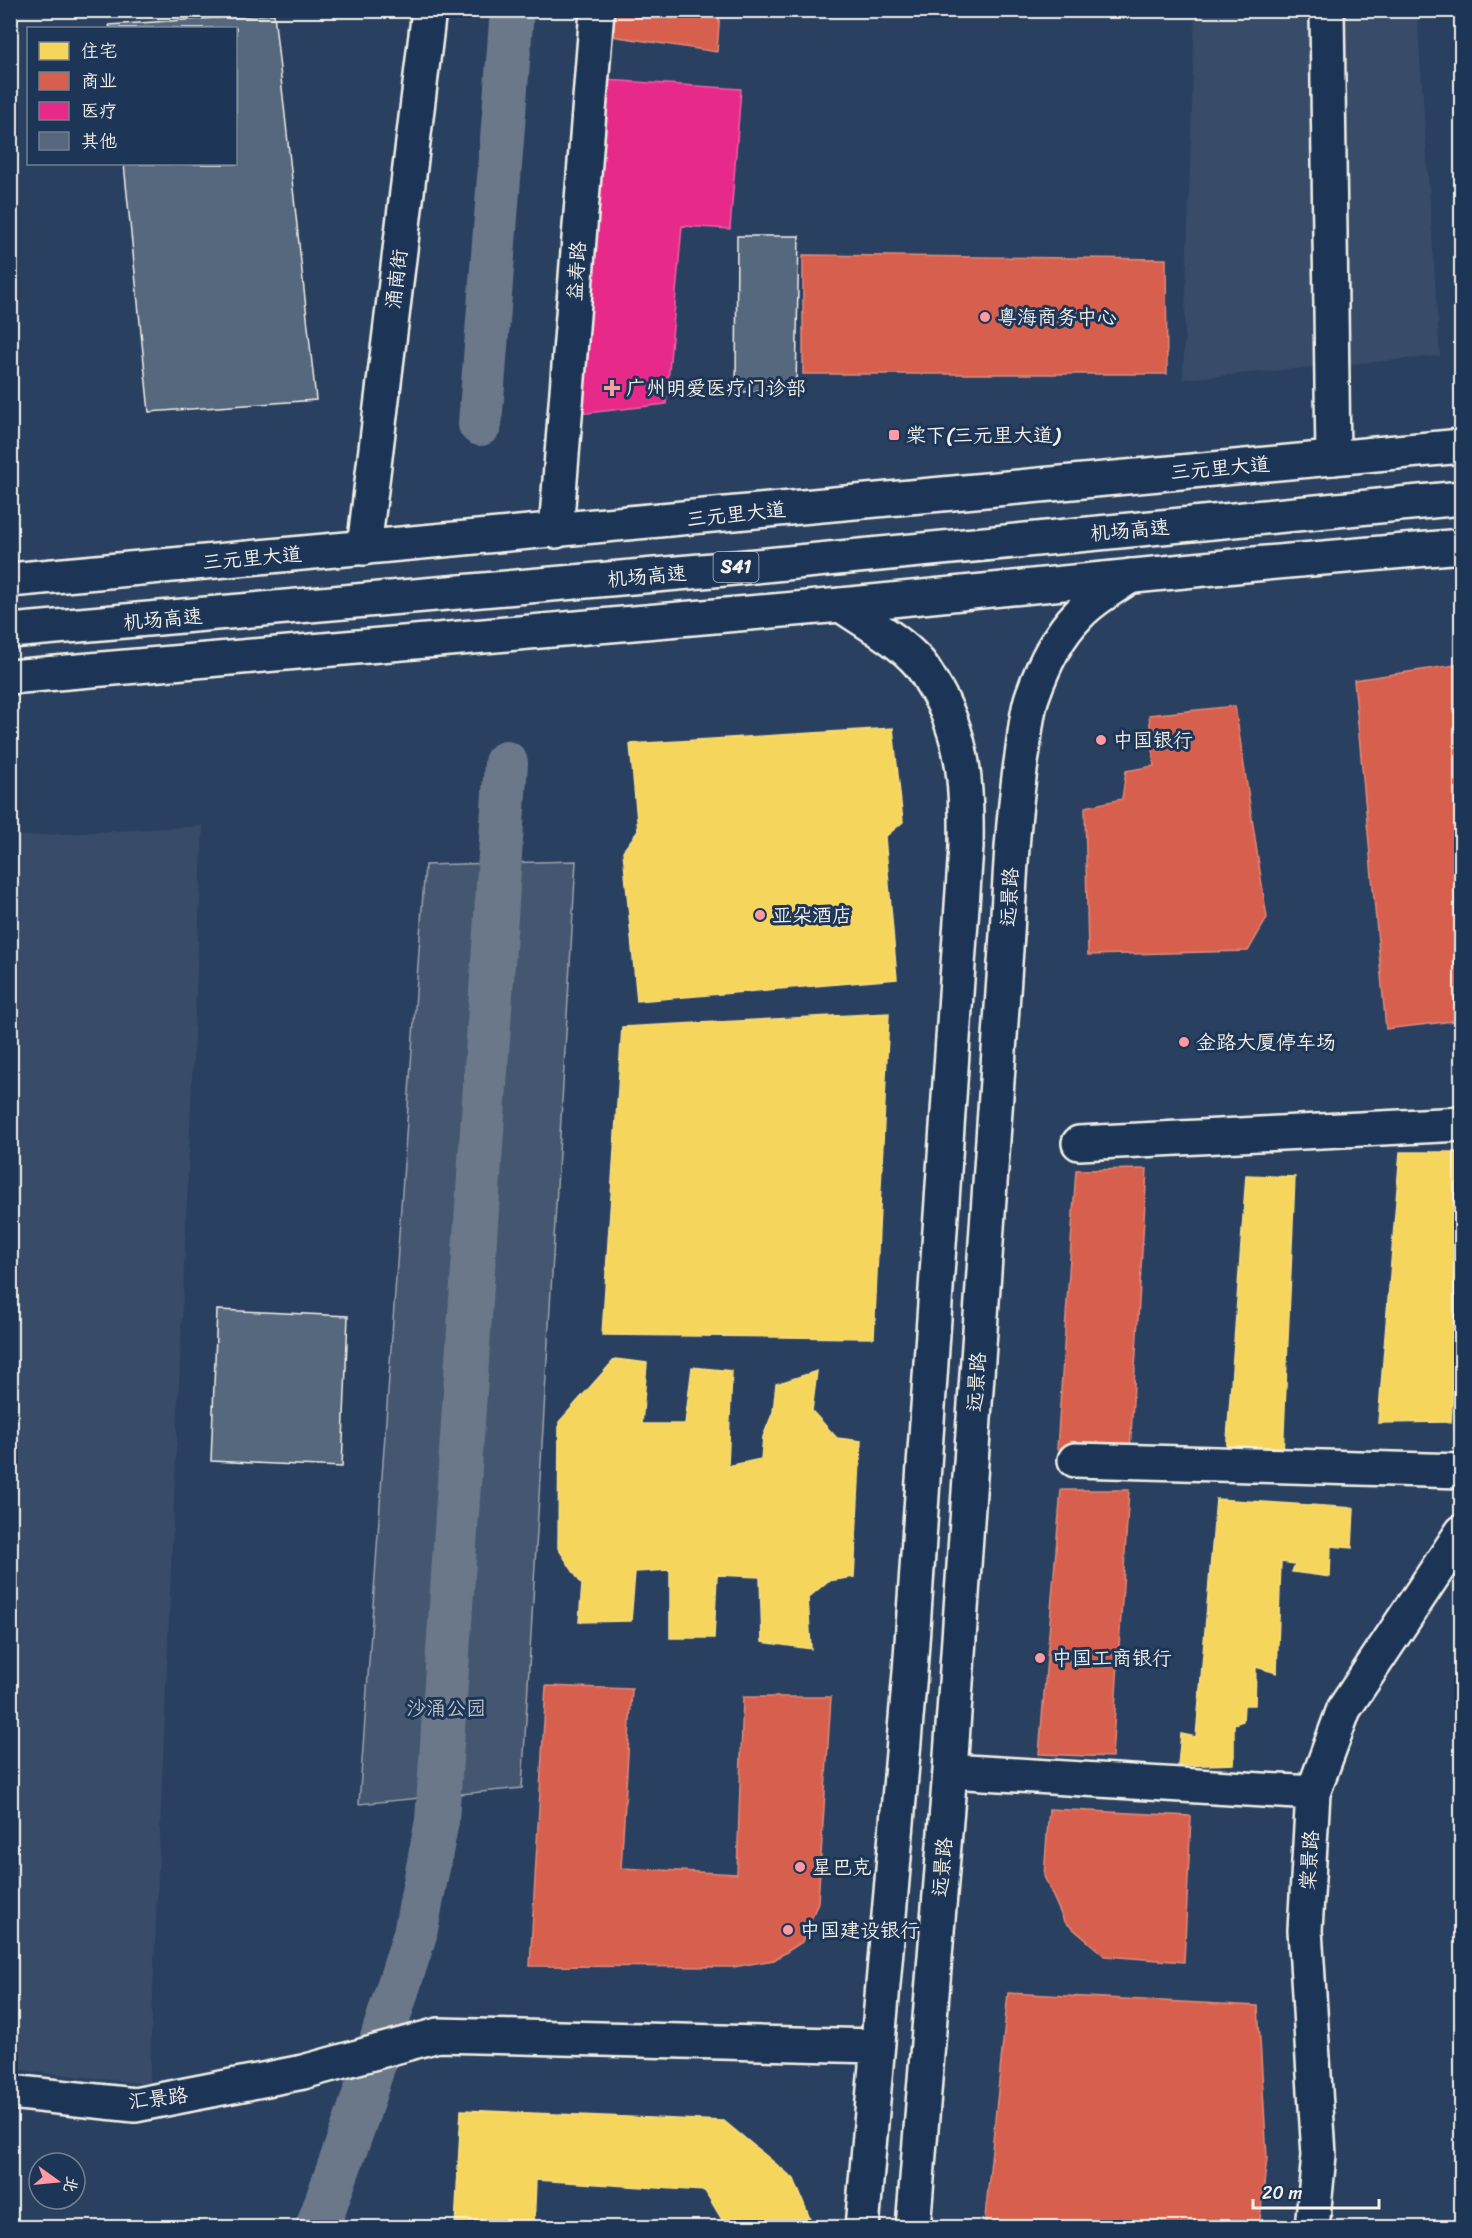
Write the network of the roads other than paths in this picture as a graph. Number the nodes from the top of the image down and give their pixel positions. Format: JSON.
{"nodes":[{"id":1,"x":429,"y":10,"type":"edge"},
{"id":2,"x":597,"y":10,"type":"edge"},
{"id":3,"x":1327,"y":10,"type":"edge"},
{"id":4,"x":1461,"y":446,"type":"edge"},
{"id":5,"x":1333,"y":458,"type":"junction"},
{"id":6,"x":1461,"y":498,"type":"edge"},
{"id":7,"x":556,"y":531,"type":"junction"},
{"id":8,"x":1461,"y":546,"type":"edge"},
{"id":9,"x":364,"y":548,"type":"junction"},
{"id":10,"x":1131,"y":576,"type":"junction"},
{"id":11,"x":10,"y":580,"type":"edge"},
{"id":12,"x":841,"y":605,"type":"junction"},
{"id":13,"x":10,"y":632,"type":"edge"},
{"id":14,"x":10,"y":677,"type":"edge"},
{"id":15,"x":1461,"y":1124,"type":"edge"},
{"id":16,"x":1079,"y":1143,"type":"dead end"},
{"id":17,"x":1075,"y":1460,"type":"dead end"},
{"id":18,"x":1461,"y":1471,"type":"edge"},
{"id":19,"x":1461,"y":1532,"type":"edge"},
{"id":20,"x":950,"y":1771,"type":"junction"},
{"id":21,"x":1313,"y":1793,"type":"junction"},
{"id":22,"x":877,"y":2046,"type":"junction"},
{"id":23,"x":10,"y":2092,"type":"edge"},
{"id":24,"x":862,"y":2228,"type":"edge"},
{"id":25,"x":913,"y":2228,"type":"edge"},
{"id":26,"x":1312,"y":2228,"type":"edge"}],
"edges":[{"from":1,"to":9,"type":"main road","name":"涌南街"},
{"from":2,"to":7,"type":"main road","name":"益寿路"},
{"from":3,"to":5,"type":"main road"},
{"from":4,"to":5,"type":"main road","name":"三元里大道"},
{"from":5,"to":7,"type":"main road","name":"三元里大道"},
{"from":6,"to":13,"type":"main road","name":"机场高速","number":"S41"},
{"from":7,"to":9,"type":"main road","name":"三元里大道"},
{"from":8,"to":10,"type":"main road"},
{"from":9,"to":11,"type":"main road","name":"三元里大道"},
{"from":10,"to":12,"type":"main road"},
{"from":10,"to":20,"type":"main road","name":"远景路"},
{"from":12,"to":14,"type":"main road"},
{"from":12,"to":22,"type":"main road"},
{"from":15,"to":16,"type":"main road"},
{"from":17,"to":18,"type":"main road"},
{"from":19,"to":21,"type":"main road","name":"棠景路"},
{"from":20,"to":21,"type":"main road"},
{"from":20,"to":25,"type":"main road","name":"远景路"},
{"from":21,"to":26,"type":"main road","name":"棠景路"},
{"from":22,"to":23,"type":"main road","name":"汇景路"},
{"from":22,"to":24,"type":"main road"}]}
